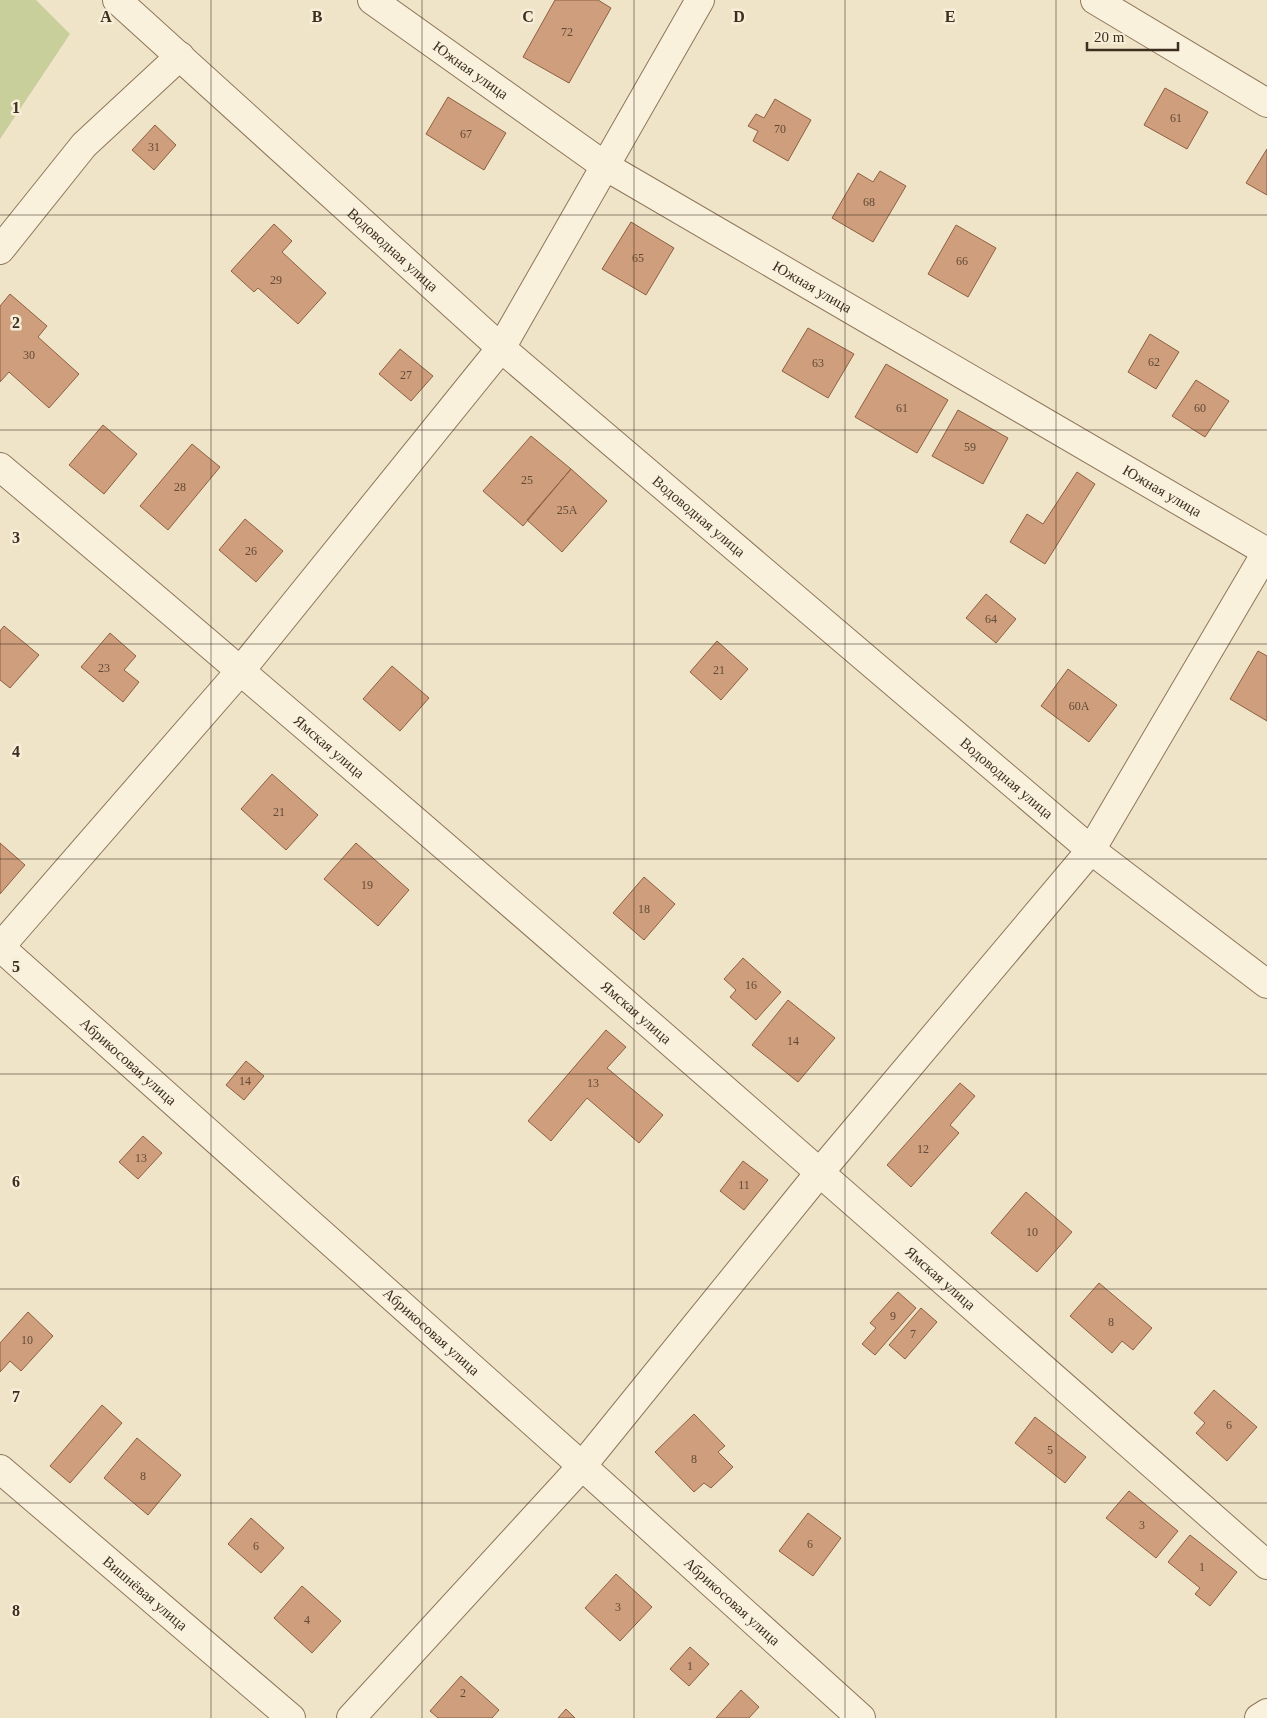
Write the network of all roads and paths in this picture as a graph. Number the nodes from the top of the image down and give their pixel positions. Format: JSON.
{"nodes":[{"id":1,"x":117,"y":0,"type":"edge"},
{"id":2,"x":372,"y":0,"type":"edge"},
{"id":3,"x":700,"y":0,"type":"edge"},
{"id":4,"x":1095,"y":0,"type":"edge"},
{"id":5,"x":180,"y":56,"type":"junction"},
{"id":6,"x":1267,"y":103,"type":"edge"},
{"id":7,"x":605,"y":166,"type":"junction"},
{"id":8,"x":0,"y":250,"type":"edge"},
{"id":9,"x":501,"y":348,"type":"junction"},
{"id":10,"x":0,"y":467,"type":"edge"},
{"id":11,"x":1267,"y":552,"type":"edge"},
{"id":12,"x":241,"y":670,"type":"junction"},
{"id":13,"x":1091,"y":850,"type":"junction"},
{"id":14,"x":0,"y":947,"type":"edge"},
{"id":15,"x":1267,"y":984,"type":"edge"},
{"id":16,"x":820,"y":1172,"type":"junction"},
{"id":17,"x":582,"y":1466,"type":"junction"},
{"id":18,"x":0,"y":1469,"type":"edge"},
{"id":19,"x":1267,"y":1564,"type":"edge"},
{"id":20,"x":1267,"y":1713,"type":"edge"},
{"id":21,"x":291,"y":1718,"type":"edge"},
{"id":22,"x":351,"y":1718,"type":"edge"},
{"id":23,"x":860,"y":1718,"type":"edge"},
{"id":24,"x":1259,"y":1718,"type":"edge"}],
"edges":[{"from":1,"to":5,"type":"street","name":"Водоводная улица"},
{"from":2,"to":7,"type":"street","name":"Южная улица"},
{"from":3,"to":7,"type":"street"},
{"from":4,"to":6,"type":"street"},
{"from":5,"to":8,"type":"street"},
{"from":5,"to":9,"type":"street","name":"Водоводная улица"},
{"from":7,"to":9,"type":"street"},
{"from":7,"to":11,"type":"street","name":"Южная улица"},
{"from":9,"to":12,"type":"street"},
{"from":9,"to":13,"type":"street","name":"Водоводная улица"},
{"from":10,"to":12,"type":"street","name":"Ямская улица"},
{"from":11,"to":13,"type":"street"},
{"from":12,"to":14,"type":"street"},
{"from":12,"to":16,"type":"street","name":"Ямская улица"},
{"from":13,"to":15,"type":"street","name":"Водоводная улица"},
{"from":13,"to":16,"type":"street"},
{"from":14,"to":17,"type":"street","name":"Абрикосовая улица"},
{"from":16,"to":17,"type":"street"},
{"from":16,"to":19,"type":"street","name":"Ямская улица"},
{"from":17,"to":22,"type":"street"},
{"from":17,"to":23,"type":"street","name":"Абрикосовая улица"},
{"from":18,"to":21,"type":"street","name":"Вишнёвая улица"},
{"from":20,"to":24,"type":"street"}]}
